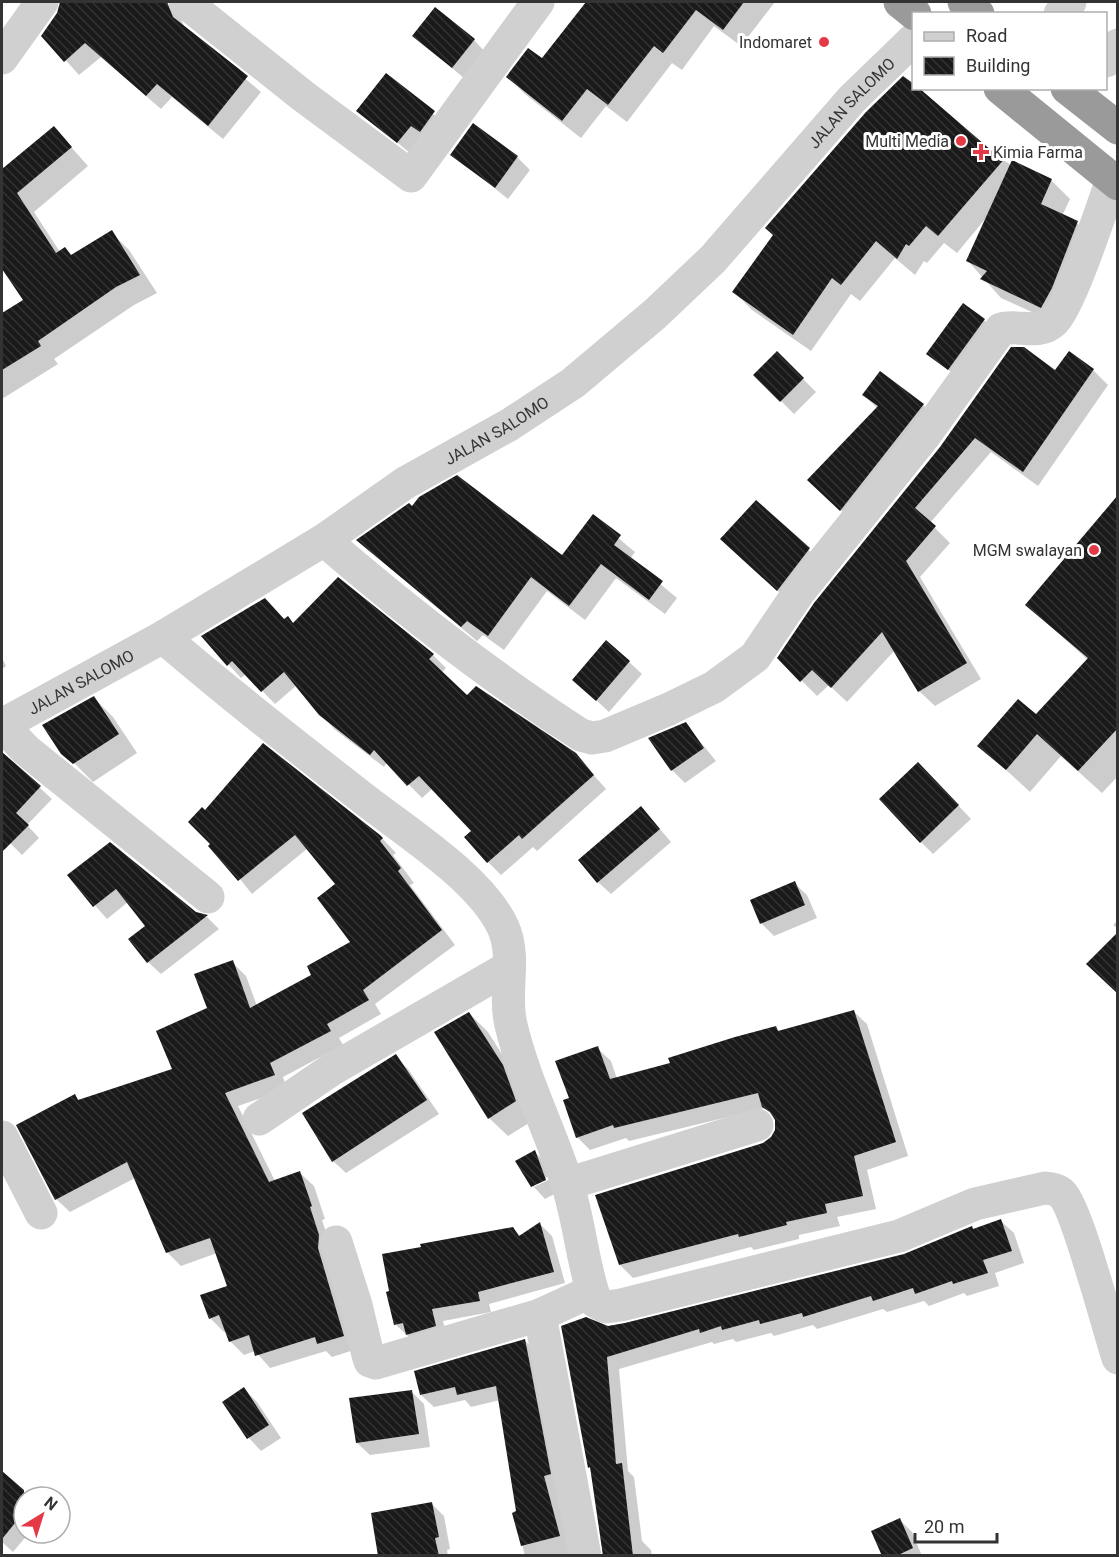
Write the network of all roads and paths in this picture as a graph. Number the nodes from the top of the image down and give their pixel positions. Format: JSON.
{"nodes":[{"id":1,"x":42,"y":2,"type":"edge"},
{"id":2,"x":185,"y":2,"type":"edge"},
{"id":3,"x":538,"y":2,"type":"edge"},
{"id":4,"x":900,"y":2,"type":"edge"},
{"id":5,"x":964,"y":2,"type":"edge"},
{"id":6,"x":912,"y":12,"type":"edge"},
{"id":7,"x":976,"y":12,"type":"edge"},
{"id":8,"x":912,"y":41,"type":"edge"},
{"id":9,"x":1118,"y":45,"type":"edge"},
{"id":10,"x":2,"y":58,"type":"edge"},
{"id":11,"x":1107,"y":60,"type":"edge"},
{"id":12,"x":1076,"y":91,"type":"edge"},
{"id":13,"x":1020,"y":95,"type":"edge"},
{"id":14,"x":1118,"y":128,"type":"edge"},
{"id":15,"x":1115,"y":182,"type":"edge"},
{"id":16,"x":324,"y":540,"type":"junction"},
{"id":17,"x":163,"y":637,"type":"junction"},
{"id":18,"x":2,"y":725,"type":"edge"},
{"id":19,"x":208,"y":897,"type":"dead end"},
{"id":20,"x":509,"y":968,"type":"junction"},
{"id":21,"x":259,"y":1119,"type":"dead end"},
{"id":22,"x":757,"y":1125,"type":"dead end"},
{"id":23,"x":2,"y":1137,"type":"edge"},
{"id":24,"x":567,"y":1184,"type":"junction"},
{"id":25,"x":41,"y":1213,"type":"dead end"},
{"id":26,"x":336,"y":1242,"type":"dead end"},
{"id":27,"x":592,"y":1291,"type":"junction"},
{"id":28,"x":540,"y":1315,"type":"junction"},
{"id":29,"x":1118,"y":1358,"type":"edge"},
{"id":30,"x":585,"y":1556,"type":"edge"}],
"edges":[{"from":1,"to":10,"type":"street"},
{"from":2,"to":3,"type":"street"},
{"from":4,"to":6,"type":"highway"},
{"from":5,"to":7,"type":"highway"},
{"from":8,"to":16,"type":"street","name":"JALAN SALOMO"},
{"from":9,"to":11,"type":"street"},
{"from":12,"to":14,"type":"highway"},
{"from":13,"to":15,"type":"highway"},
{"from":15,"to":16,"type":"street"},
{"from":16,"to":17,"type":"street","name":"JALAN SALOMO"},
{"from":17,"to":18,"type":"street","name":"JALAN SALOMO"},
{"from":17,"to":20,"type":"street"},
{"from":18,"to":19,"type":"street"},
{"from":20,"to":21,"type":"street"},
{"from":20,"to":24,"type":"street"},
{"from":22,"to":24,"type":"street"},
{"from":23,"to":25,"type":"street"},
{"from":24,"to":27,"type":"street"},
{"from":26,"to":28,"type":"street"},
{"from":27,"to":28,"type":"street"},
{"from":27,"to":29,"type":"street"},
{"from":28,"to":30,"type":"street"}]}
